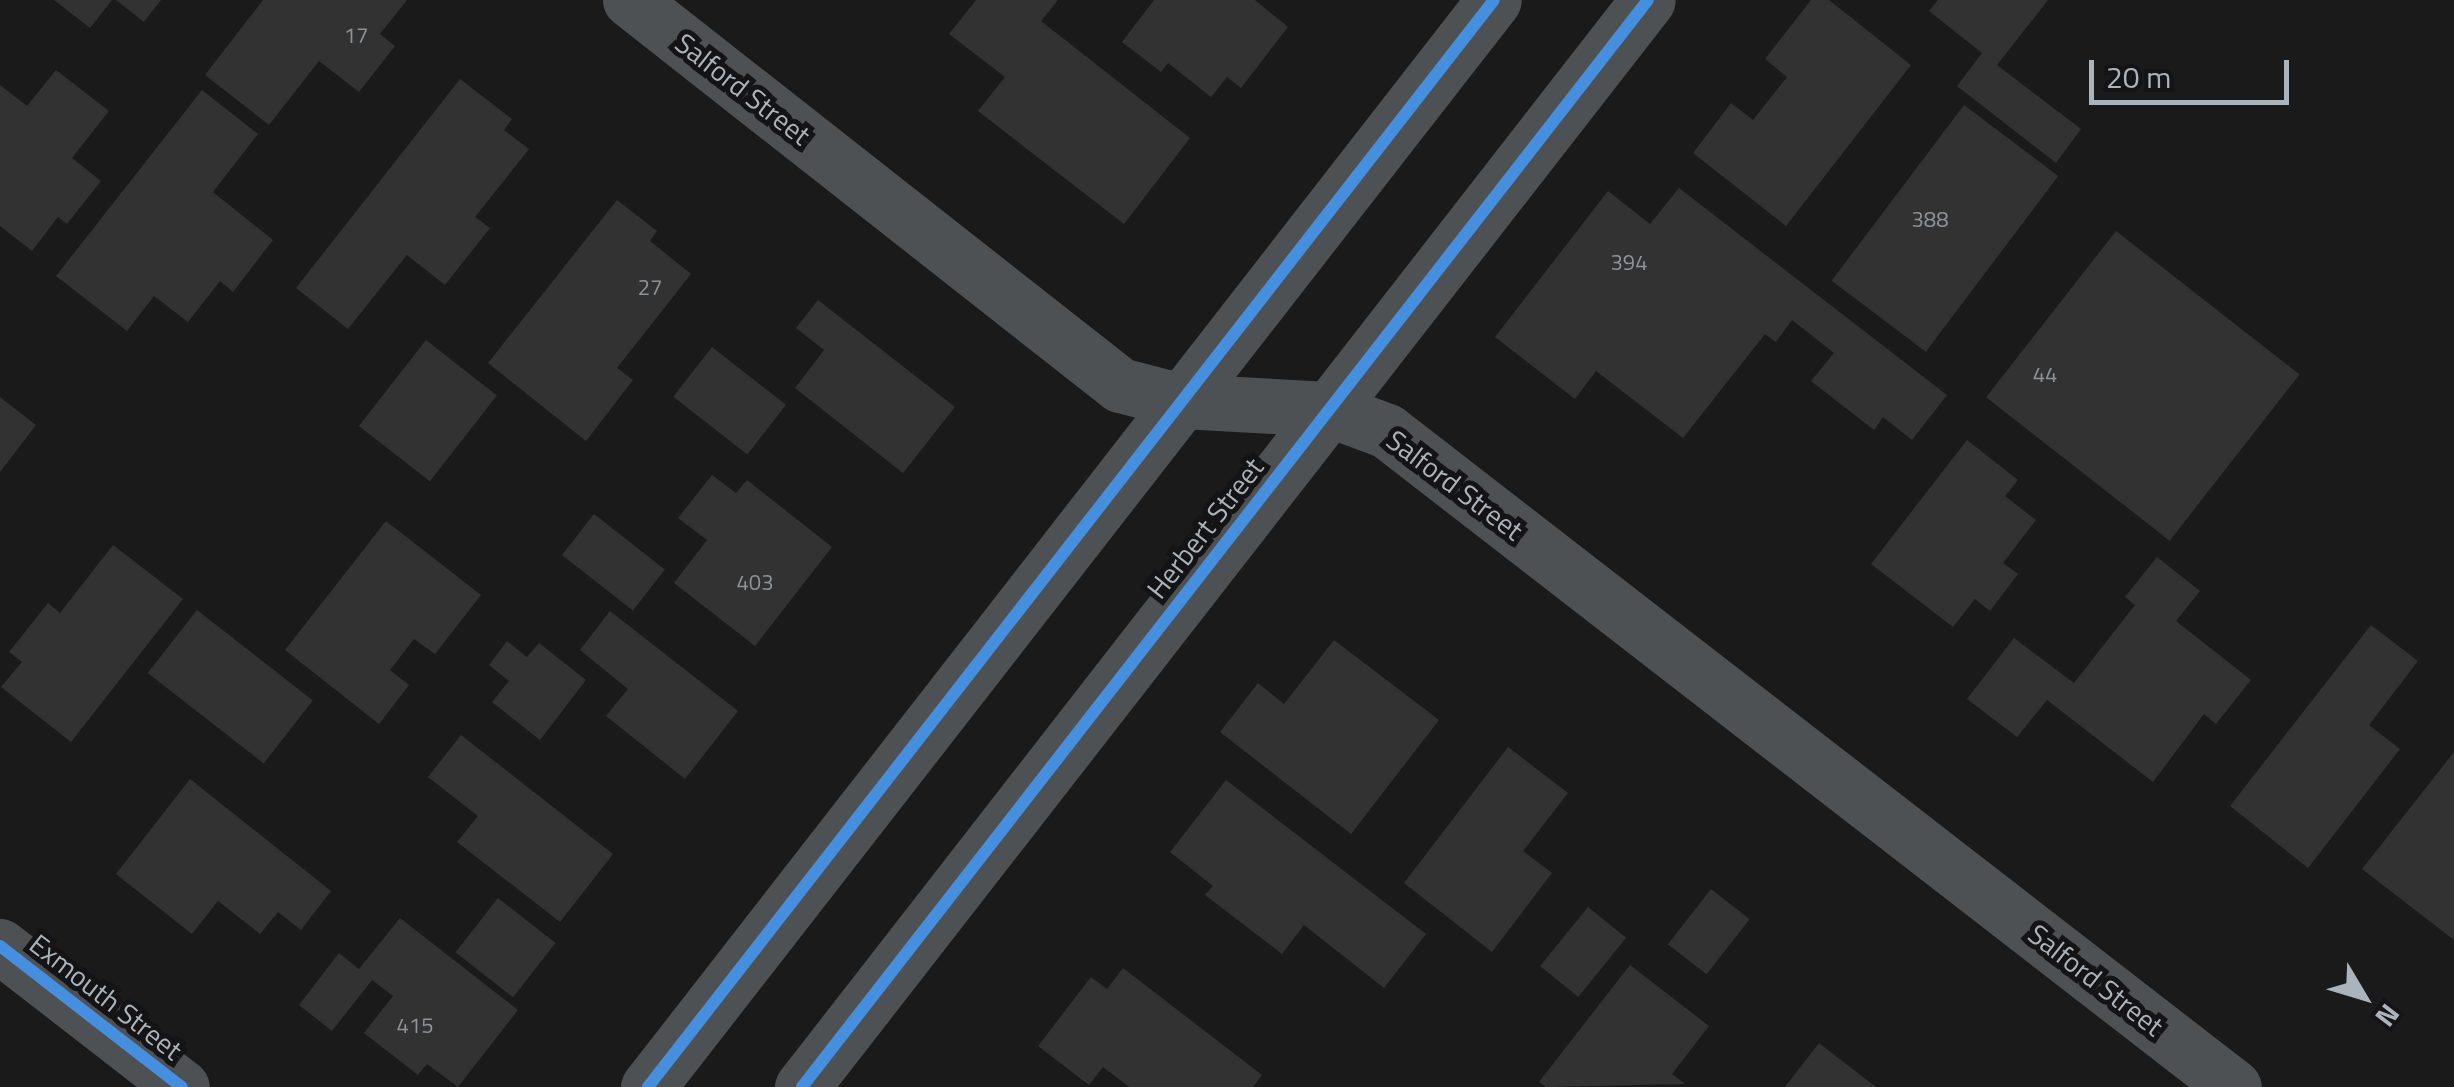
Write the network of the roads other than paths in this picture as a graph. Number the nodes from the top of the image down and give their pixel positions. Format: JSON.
{"nodes":[{"id":1,"x":630,"y":0,"type":"edge"},
{"id":2,"x":1494,"y":0,"type":"edge"},
{"id":3,"x":1648,"y":0,"type":"edge"},
{"id":4,"x":1182,"y":401,"type":"junction"},
{"id":5,"x":1328,"y":409,"type":"junction"},
{"id":6,"x":0,"y":946,"type":"edge"},
{"id":7,"x":182,"y":1087,"type":"edge"},
{"id":8,"x":648,"y":1087,"type":"edge"},
{"id":9,"x":802,"y":1087,"type":"edge"},
{"id":10,"x":2234,"y":1087,"type":"edge"}],
"edges":[{"from":1,"to":4,"type":"street","name":"Salford Street"},
{"from":2,"to":4,"type":"street"},
{"from":3,"to":5,"type":"street","name":"Herbert Street"},
{"from":4,"to":5,"type":"street","name":"Salford Street"},
{"from":4,"to":8,"type":"street"},
{"from":5,"to":9,"type":"street","name":"Herbert Street"},
{"from":5,"to":10,"type":"street","name":"Salford Street"},
{"from":6,"to":7,"type":"street","name":"Exmouth Street"}]}
